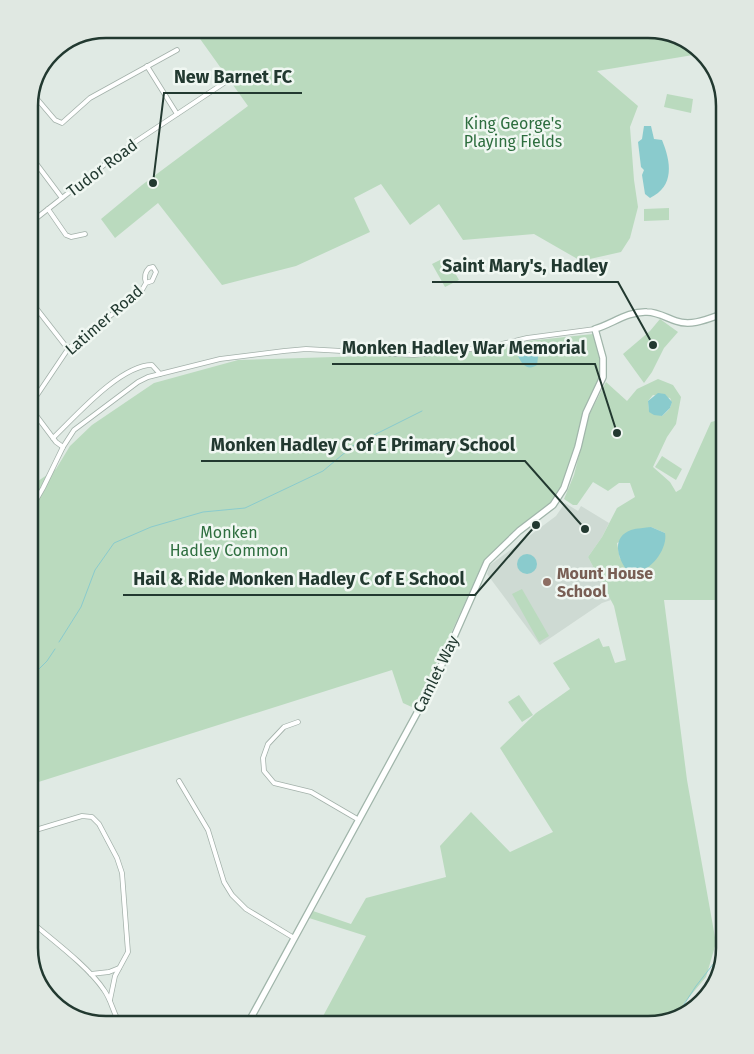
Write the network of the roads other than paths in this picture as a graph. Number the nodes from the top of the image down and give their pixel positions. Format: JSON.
{"nodes":[{"id":1,"x":177,"y":50,"type":"dead end"},
{"id":2,"x":148,"y":66,"type":"junction"},
{"id":3,"x":227,"y":81,"type":"dead end"},
{"id":4,"x":38,"y":100,"type":"edge"},
{"id":5,"x":178,"y":114,"type":"junction"},
{"id":6,"x":38,"y":166,"type":"edge"},
{"id":7,"x":62,"y":198,"type":"junction"},
{"id":8,"x":48,"y":209,"type":"junction"},
{"id":9,"x":38,"y":217,"type":"edge"},
{"id":10,"x":85,"y":234,"type":"dead end"},
{"id":11,"x":71,"y":237,"type":"junction"},
{"id":12,"x":69,"y":243,"type":"dead end"},
{"id":13,"x":146,"y":282,"type":"dead end"},
{"id":14,"x":38,"y":311,"type":"edge"},
{"id":15,"x":716,"y":316,"type":"edge"},
{"id":16,"x":595,"y":329,"type":"junction"},
{"id":17,"x":68,"y":349,"type":"junction"},
{"id":18,"x":160,"y":374,"type":"junction"},
{"id":19,"x":38,"y":394,"type":"edge"},
{"id":20,"x":38,"y":419,"type":"edge"},
{"id":21,"x":53,"y":438,"type":"junction"},
{"id":22,"x":63,"y":447,"type":"junction"},
{"id":23,"x":38,"y":497,"type":"edge"},
{"id":24,"x":298,"y":722,"type":"dead end"},
{"id":25,"x":179,"y":781,"type":"dead end"},
{"id":26,"x":358,"y":820,"type":"junction"},
{"id":27,"x":38,"y":829,"type":"edge"},
{"id":28,"x":38,"y":928,"type":"edge"},
{"id":29,"x":294,"y":938,"type":"junction"},
{"id":30,"x":120,"y":968,"type":"junction"},
{"id":31,"x":91,"y":974,"type":"junction"},
{"id":32,"x":110,"y":1000,"type":"junction"},
{"id":33,"x":117,"y":1016,"type":"edge"},
{"id":34,"x":252,"y":1016,"type":"edge"}],
"edges":[{"from":1,"to":2,"type":"street"},
{"from":2,"to":4,"type":"street"},
{"from":2,"to":5,"type":"street"},
{"from":3,"to":5,"type":"street","name":"Tudor Road"},
{"from":5,"to":7,"type":"street","name":"Tudor Road"},
{"from":6,"to":7,"type":"street"},
{"from":7,"to":8,"type":"street","name":"Tudor Road"},
{"from":8,"to":9,"type":"street","name":"Tudor Road"},
{"from":8,"to":11,"type":"street"},
{"from":10,"to":11,"type":"street"},
{"from":11,"to":12,"type":"street"},
{"from":13,"to":17,"type":"street","name":"Latimer Road"},
{"from":14,"to":17,"type":"street"},
{"from":15,"to":16,"type":"street"},
{"from":16,"to":18,"type":"street"},
{"from":16,"to":26,"type":"street","name":"Camlet Way"},
{"from":17,"to":19,"type":"street","name":"Latimer Road"},
{"from":18,"to":21,"type":"street"},
{"from":18,"to":22,"type":"street"},
{"from":20,"to":21,"type":"street"},
{"from":21,"to":22,"type":"street"},
{"from":22,"to":23,"type":"street"},
{"from":24,"to":26,"type":"street"},
{"from":25,"to":29,"type":"street"},
{"from":26,"to":29,"type":"street","name":"Camlet Way"},
{"from":27,"to":30,"type":"street"},
{"from":28,"to":31,"type":"street"},
{"from":29,"to":34,"type":"street","name":"Camlet Way"},
{"from":30,"to":31,"type":"street"},
{"from":30,"to":32,"type":"street"},
{"from":31,"to":32,"type":"street"},
{"from":32,"to":33,"type":"street"}]}
